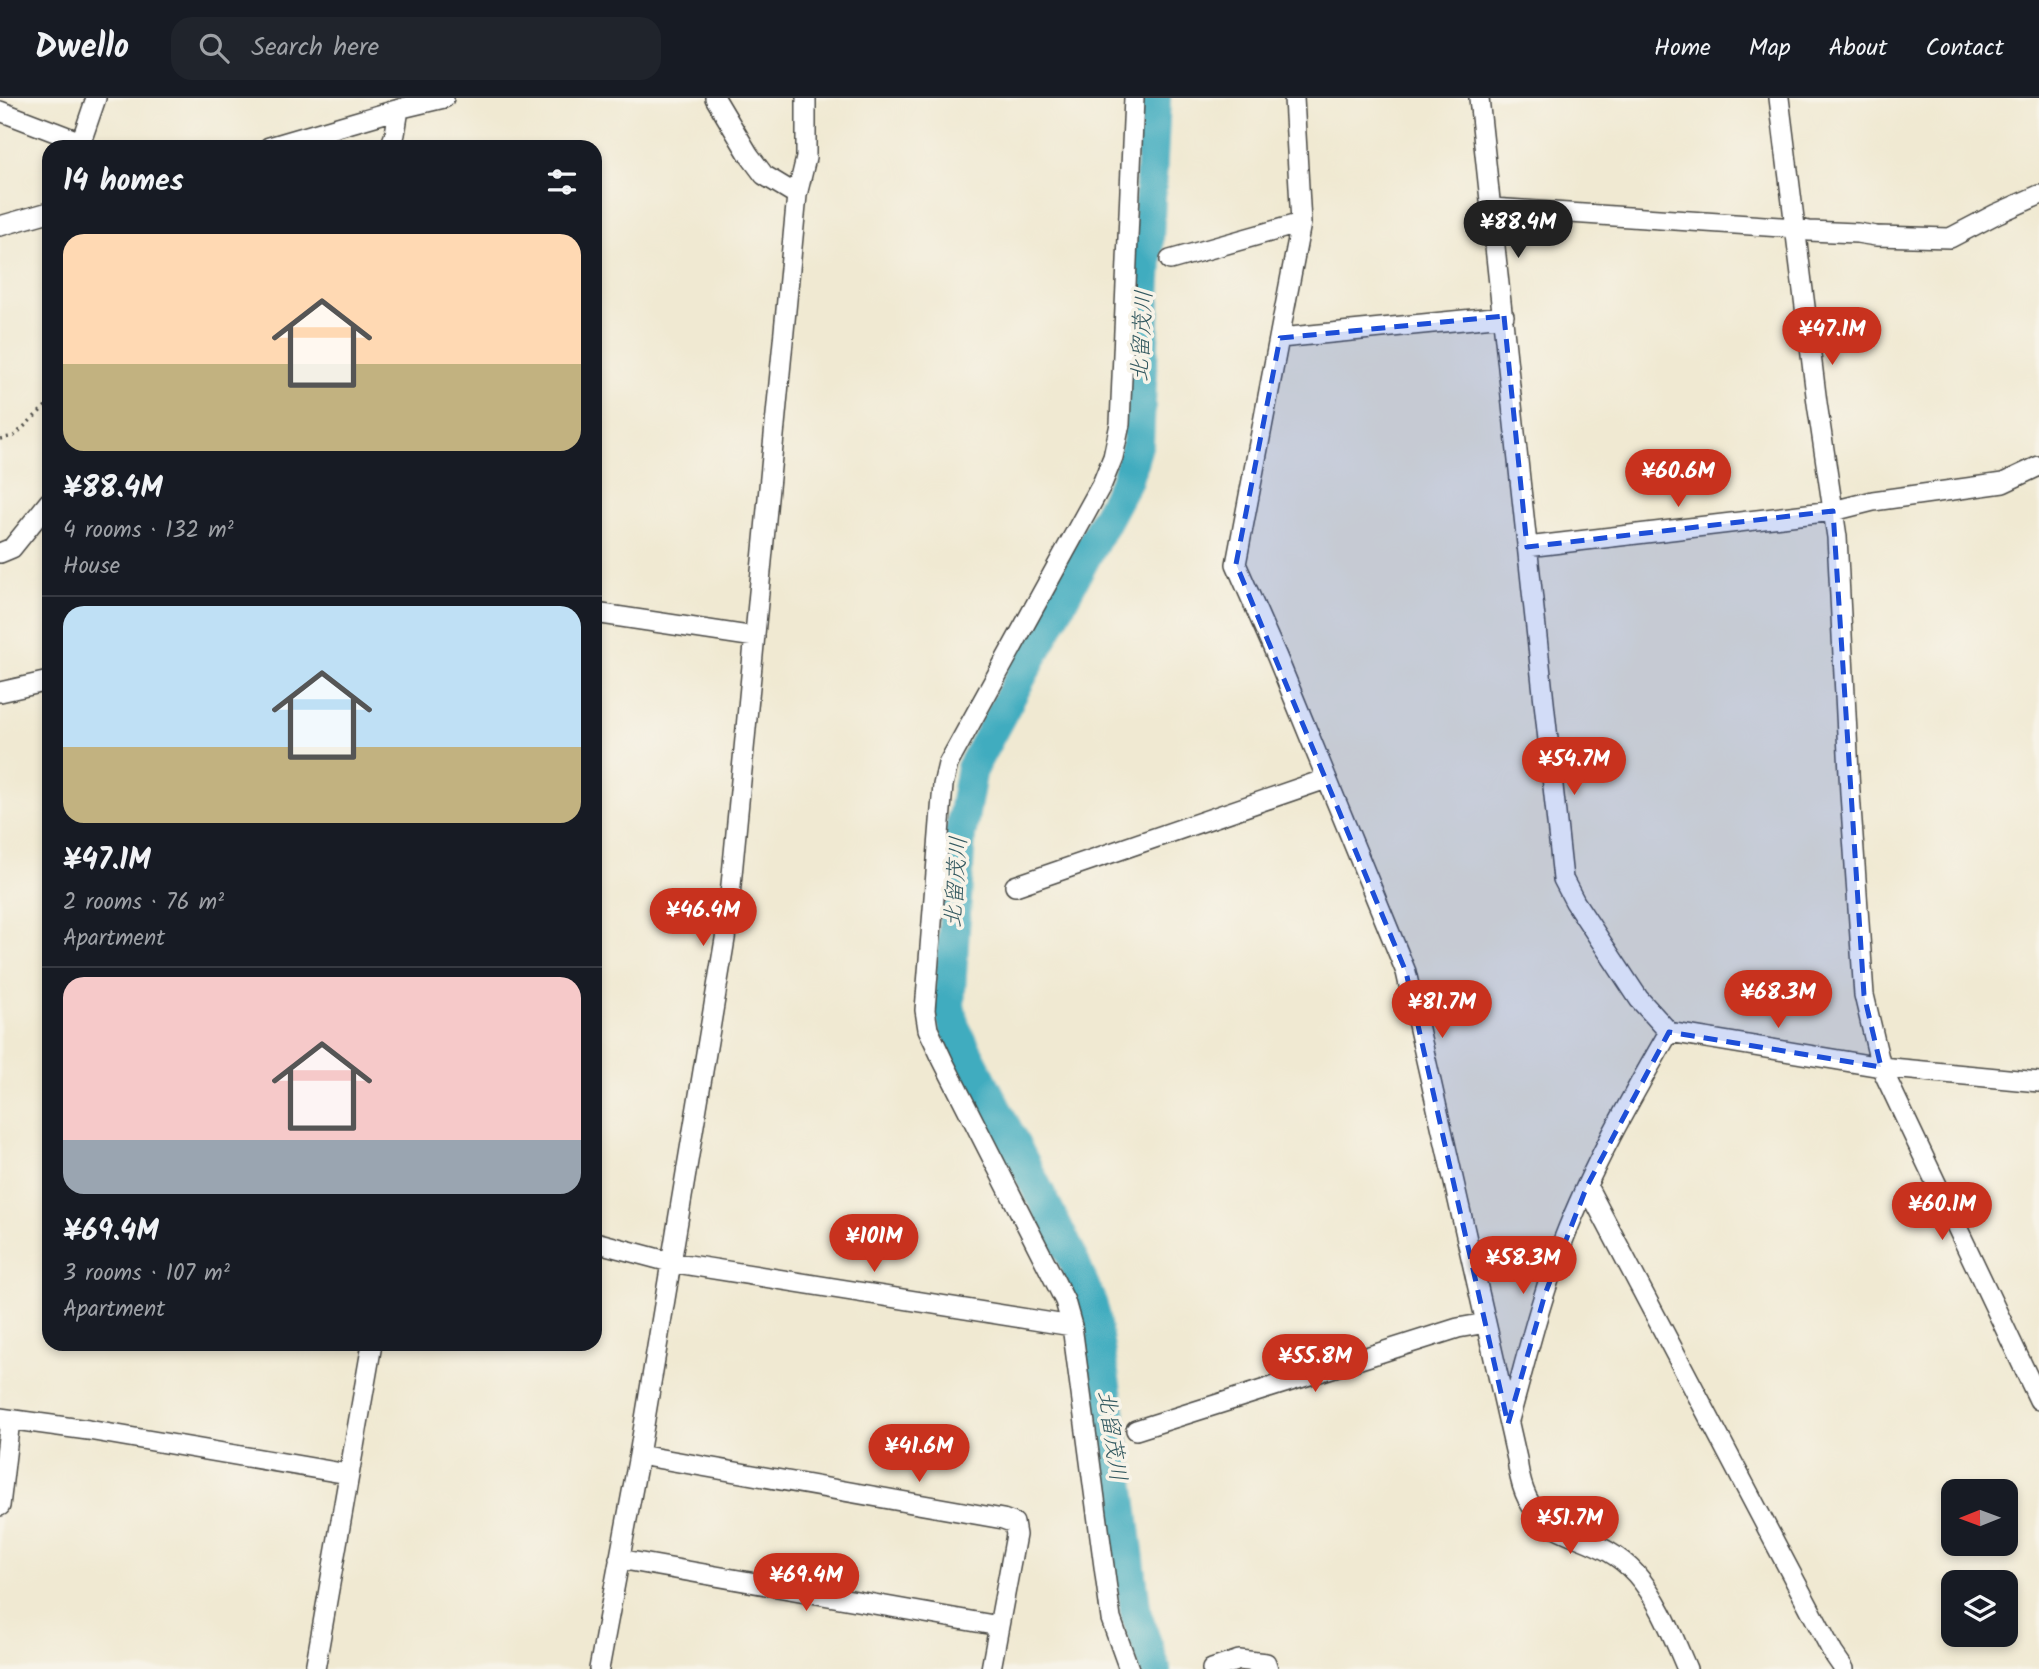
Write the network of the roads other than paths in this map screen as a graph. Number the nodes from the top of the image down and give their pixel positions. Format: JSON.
{"nodes":[{"id":1,"x":96,"y":98,"type":"edge"},
{"id":2,"x":444,"y":98,"type":"edge"},
{"id":3,"x":715,"y":98,"type":"edge"},
{"id":4,"x":806,"y":98,"type":"edge"},
{"id":5,"x":1134,"y":98,"type":"edge"},
{"id":6,"x":1294,"y":98,"type":"edge"},
{"id":7,"x":1479,"y":98,"type":"edge"},
{"id":8,"x":1779,"y":98,"type":"edge"},
{"id":9,"x":410,"y":104,"type":"edge"},
{"id":10,"x":0,"y":111,"type":"edge"},
{"id":11,"x":76,"y":140,"type":"edge"},
{"id":12,"x":82,"y":140,"type":"edge"},
{"id":13,"x":292,"y":140,"type":"edge"},
{"id":14,"x":391,"y":140,"type":"edge"},
{"id":15,"x":797,"y":195,"type":"junction"},
{"id":16,"x":2039,"y":195,"type":"edge"},
{"id":17,"x":1492,"y":208,"type":"junction"},
{"id":18,"x":42,"y":214,"type":"edge"},
{"id":19,"x":1301,"y":223,"type":"junction"},
{"id":20,"x":0,"y":226,"type":"edge"},
{"id":21,"x":1795,"y":228,"type":"junction"},
{"id":22,"x":1170,"y":260,"type":"dead end"},
{"id":23,"x":1504,"y":316,"type":"junction"},
{"id":24,"x":1280,"y":338,"type":"junction"},
{"id":25,"x":2039,"y":466,"type":"edge"},
{"id":26,"x":1833,"y":510,"type":"junction"},
{"id":27,"x":42,"y":511,"type":"edge"},
{"id":28,"x":1527,"y":547,"type":"junction"},
{"id":29,"x":0,"y":553,"type":"edge"},
{"id":30,"x":602,"y":614,"type":"edge"},
{"id":31,"x":755,"y":637,"type":"junction"},
{"id":32,"x":42,"y":683,"type":"edge"},
{"id":33,"x":0,"y":692,"type":"edge"},
{"id":34,"x":1326,"y":779,"type":"junction"},
{"id":35,"x":1015,"y":887,"type":"dead end"},
{"id":36,"x":1669,"y":1032,"type":"junction"},
{"id":37,"x":1881,"y":1067,"type":"junction"},
{"id":38,"x":2039,"y":1082,"type":"edge"},
{"id":39,"x":1587,"y":1186,"type":"junction"},
{"id":40,"x":602,"y":1244,"type":"edge"},
{"id":41,"x":670,"y":1262,"type":"junction"},
{"id":42,"x":1486,"y":1323,"type":"junction"},
{"id":43,"x":1072,"y":1326,"type":"junction"},
{"id":44,"x":371,"y":1351,"type":"edge"},
{"id":45,"x":2039,"y":1400,"type":"edge"},
{"id":46,"x":5,"y":1419,"type":"edge"},
{"id":47,"x":1508,"y":1424,"type":"junction"},
{"id":48,"x":1136,"y":1430,"type":"dead end"},
{"id":49,"x":639,"y":1455,"type":"junction"},
{"id":50,"x":348,"y":1474,"type":"junction"},
{"id":51,"x":0,"y":1506,"type":"edge"},
{"id":52,"x":619,"y":1559,"type":"junction"},
{"id":53,"x":999,"y":1626,"type":"junction"},
{"id":54,"x":315,"y":1669,"type":"edge"},
{"id":55,"x":599,"y":1669,"type":"edge"},
{"id":56,"x":991,"y":1669,"type":"edge"},
{"id":57,"x":1129,"y":1669,"type":"edge"},
{"id":58,"x":1212,"y":1669,"type":"edge"},
{"id":59,"x":1268,"y":1669,"type":"edge"},
{"id":60,"x":1687,"y":1669,"type":"edge"},
{"id":61,"x":1844,"y":1669,"type":"edge"}],
"edges":[{"from":1,"to":12,"type":"street"},
{"from":2,"to":9,"type":"street"},
{"from":3,"to":15,"type":"street"},
{"from":4,"to":15,"type":"street"},
{"from":5,"to":43,"type":"street"},
{"from":6,"to":19,"type":"street"},
{"from":7,"to":17,"type":"street"},
{"from":8,"to":21,"type":"street"},
{"from":9,"to":13,"type":"street"},
{"from":9,"to":14,"type":"street"},
{"from":10,"to":11,"type":"street"},
{"from":15,"to":31,"type":"street"},
{"from":16,"to":21,"type":"street"},
{"from":17,"to":21,"type":"street"},
{"from":17,"to":23,"type":"street"},
{"from":18,"to":20,"type":"street"},
{"from":19,"to":22,"type":"street"},
{"from":19,"to":24,"type":"street"},
{"from":21,"to":26,"type":"street"},
{"from":23,"to":24,"type":"street"},
{"from":23,"to":28,"type":"street"},
{"from":24,"to":34,"type":"street"},
{"from":25,"to":26,"type":"street"},
{"from":26,"to":28,"type":"street"},
{"from":26,"to":37,"type":"street"},
{"from":27,"to":29,"type":"street"},
{"from":28,"to":36,"type":"street"},
{"from":30,"to":31,"type":"street"},
{"from":31,"to":41,"type":"street"},
{"from":32,"to":33,"type":"street"},
{"from":34,"to":35,"type":"street"},
{"from":34,"to":42,"type":"street"},
{"from":36,"to":37,"type":"street"},
{"from":36,"to":39,"type":"street"},
{"from":37,"to":38,"type":"street"},
{"from":37,"to":45,"type":"street"},
{"from":39,"to":47,"type":"street"},
{"from":39,"to":61,"type":"street"},
{"from":40,"to":41,"type":"street"},
{"from":41,"to":43,"type":"street"},
{"from":41,"to":49,"type":"street"},
{"from":42,"to":47,"type":"street"},
{"from":42,"to":48,"type":"street"},
{"from":43,"to":57,"type":"street"},
{"from":44,"to":50,"type":"street"},
{"from":46,"to":50,"type":"street"},
{"from":46,"to":51,"type":"street"},
{"from":47,"to":60,"type":"street"},
{"from":49,"to":52,"type":"street"},
{"from":49,"to":53,"type":"street"},
{"from":50,"to":54,"type":"street"},
{"from":52,"to":53,"type":"street"},
{"from":52,"to":55,"type":"street"},
{"from":53,"to":56,"type":"street"},
{"from":58,"to":59,"type":"street"}]}
